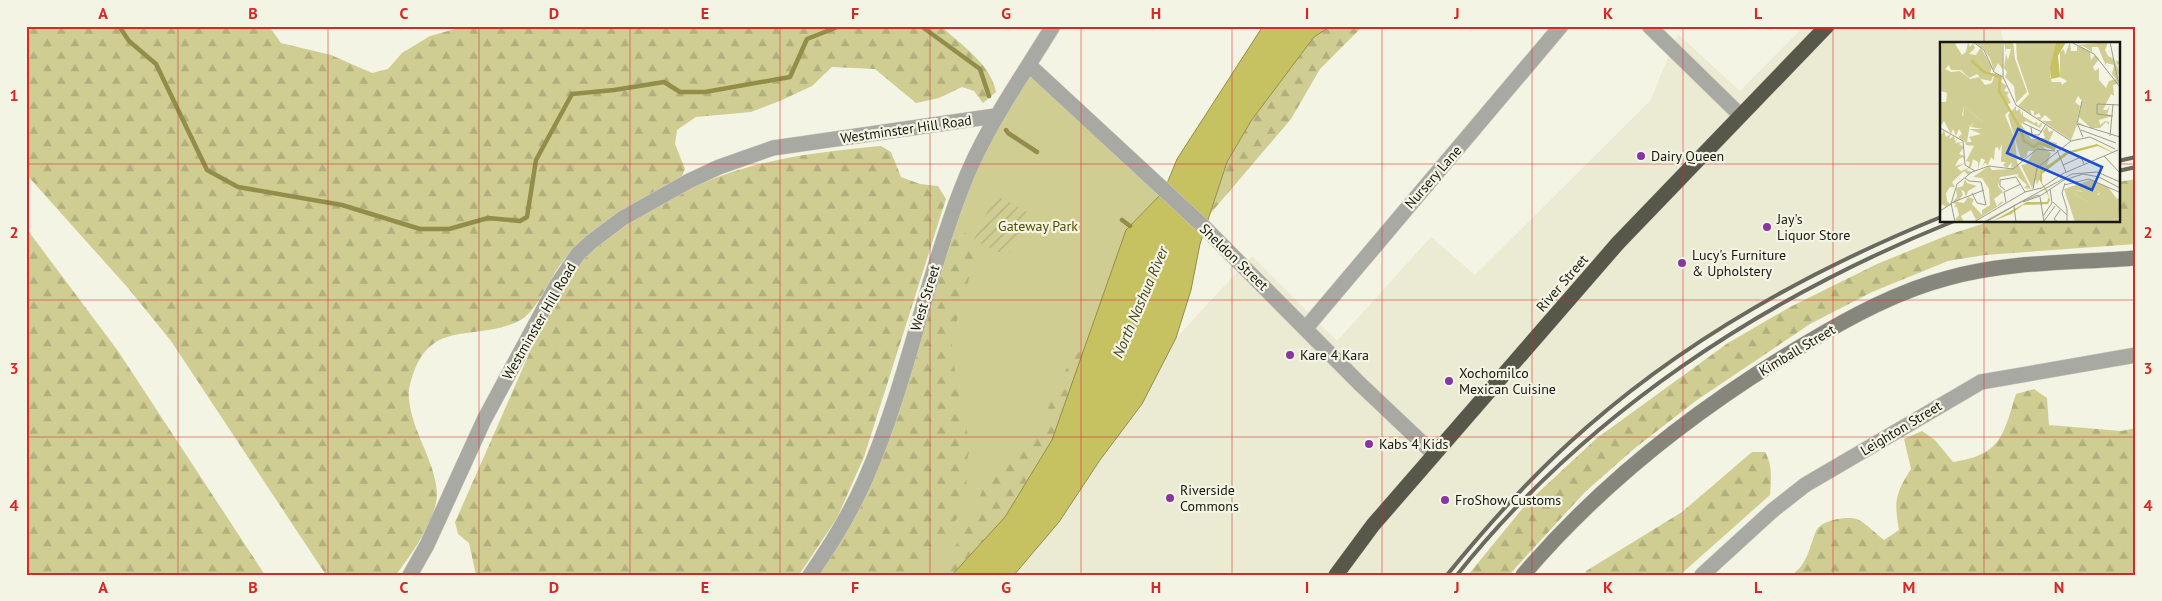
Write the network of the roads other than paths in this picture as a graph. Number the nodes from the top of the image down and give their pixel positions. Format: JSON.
{"nodes":[{"id":1,"x":1053,"y":26,"type":"edge"},
{"id":2,"x":1561,"y":26,"type":"edge"},
{"id":3,"x":1649,"y":26,"type":"edge"},
{"id":4,"x":1827,"y":26,"type":"edge"},
{"id":5,"x":1029,"y":65,"type":"junction"},
{"id":6,"x":1740,"y":115,"type":"junction"},
{"id":7,"x":995,"y":116,"type":"junction"},
{"id":8,"x":2136,"y":258,"type":"edge"},
{"id":9,"x":1306,"y":328,"type":"junction"},
{"id":10,"x":2136,"y":355,"type":"edge"},
{"id":11,"x":1434,"y":454,"type":"junction"},
{"id":12,"x":410,"y":575,"type":"edge"},
{"id":13,"x":810,"y":575,"type":"edge"},
{"id":14,"x":1336,"y":575,"type":"edge"},
{"id":15,"x":1523,"y":575,"type":"edge"},
{"id":16,"x":1702,"y":575,"type":"edge"}],
"edges":[{"from":1,"to":5,"type":"street","name":"West Street"},
{"from":2,"to":9,"type":"street","name":"Nursery Lane"},
{"from":3,"to":6,"type":"street"},
{"from":4,"to":6,"type":"highway","name":"River Street"},
{"from":5,"to":7,"type":"street","name":"West Street"},
{"from":5,"to":9,"type":"street","name":"Sheldon Street"},
{"from":6,"to":11,"type":"highway","name":"River Street"},
{"from":7,"to":12,"type":"street","name":"Westminster Hill Road"},
{"from":7,"to":13,"type":"street","name":"West Street"},
{"from":8,"to":15,"type":"main road","name":"Kimball Street"},
{"from":9,"to":11,"type":"street","name":"Sheldon Street"},
{"from":10,"to":16,"type":"street","name":"Leighton Street"},
{"from":11,"to":14,"type":"highway","name":"River Street"}]}
